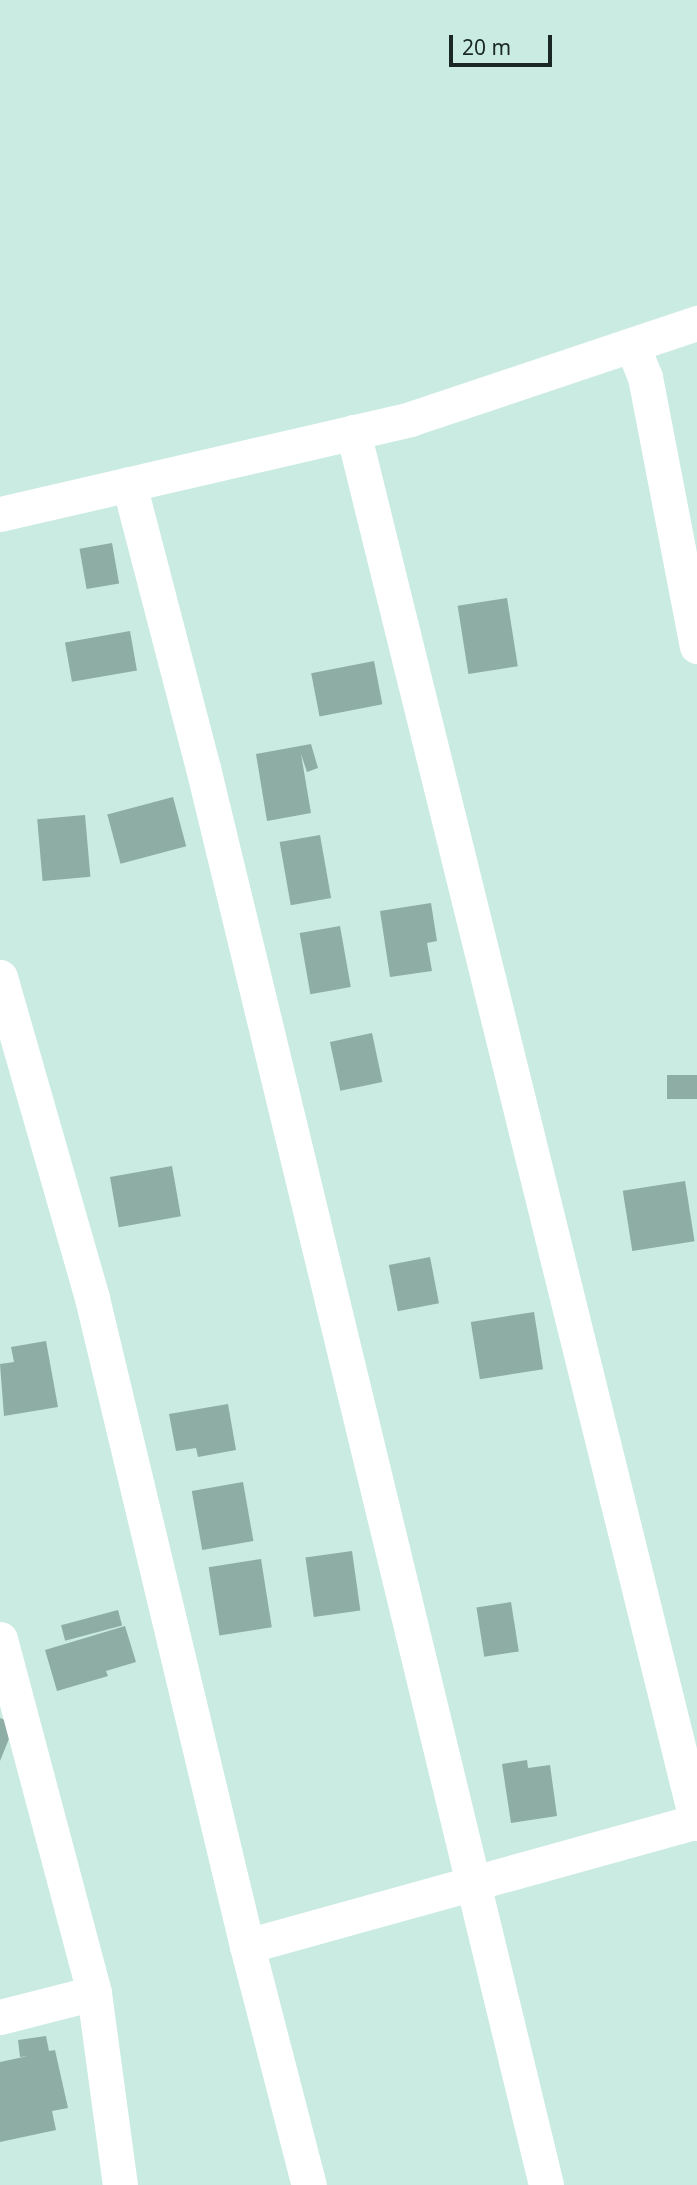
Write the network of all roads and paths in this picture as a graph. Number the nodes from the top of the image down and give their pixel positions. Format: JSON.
{"nodes":[{"id":1,"x":697,"y":323,"type":"edge"},
{"id":2,"x":632,"y":345,"type":"junction"},
{"id":3,"x":353,"y":432,"type":"junction"},
{"id":4,"x":129,"y":484,"type":"junction"},
{"id":5,"x":0,"y":514,"type":"edge"},
{"id":6,"x":697,"y":646,"type":"edge"},
{"id":7,"x":0,"y":977,"type":"edge"},
{"id":8,"x":0,"y":1639,"type":"edge"},
{"id":9,"x":697,"y":1822,"type":"edge"},
{"id":10,"x":473,"y":1885,"type":"junction"},
{"id":11,"x":247,"y":1946,"type":"junction"},
{"id":12,"x":94,"y":1993,"type":"junction"},
{"id":13,"x":0,"y":2017,"type":"edge"},
{"id":14,"x":120,"y":2185,"type":"edge"},
{"id":15,"x":309,"y":2185,"type":"edge"},
{"id":16,"x":546,"y":2185,"type":"edge"}],
"edges":[{"from":1,"to":2,"type":"street"},
{"from":2,"to":3,"type":"street"},
{"from":2,"to":6,"type":"street"},
{"from":3,"to":4,"type":"street"},
{"from":3,"to":9,"type":"street"},
{"from":4,"to":5,"type":"street"},
{"from":4,"to":10,"type":"street"},
{"from":7,"to":11,"type":"street"},
{"from":8,"to":12,"type":"street"},
{"from":9,"to":10,"type":"street"},
{"from":10,"to":11,"type":"street"},
{"from":10,"to":16,"type":"street"},
{"from":11,"to":15,"type":"street"},
{"from":12,"to":13,"type":"street"},
{"from":12,"to":14,"type":"street"}]}
